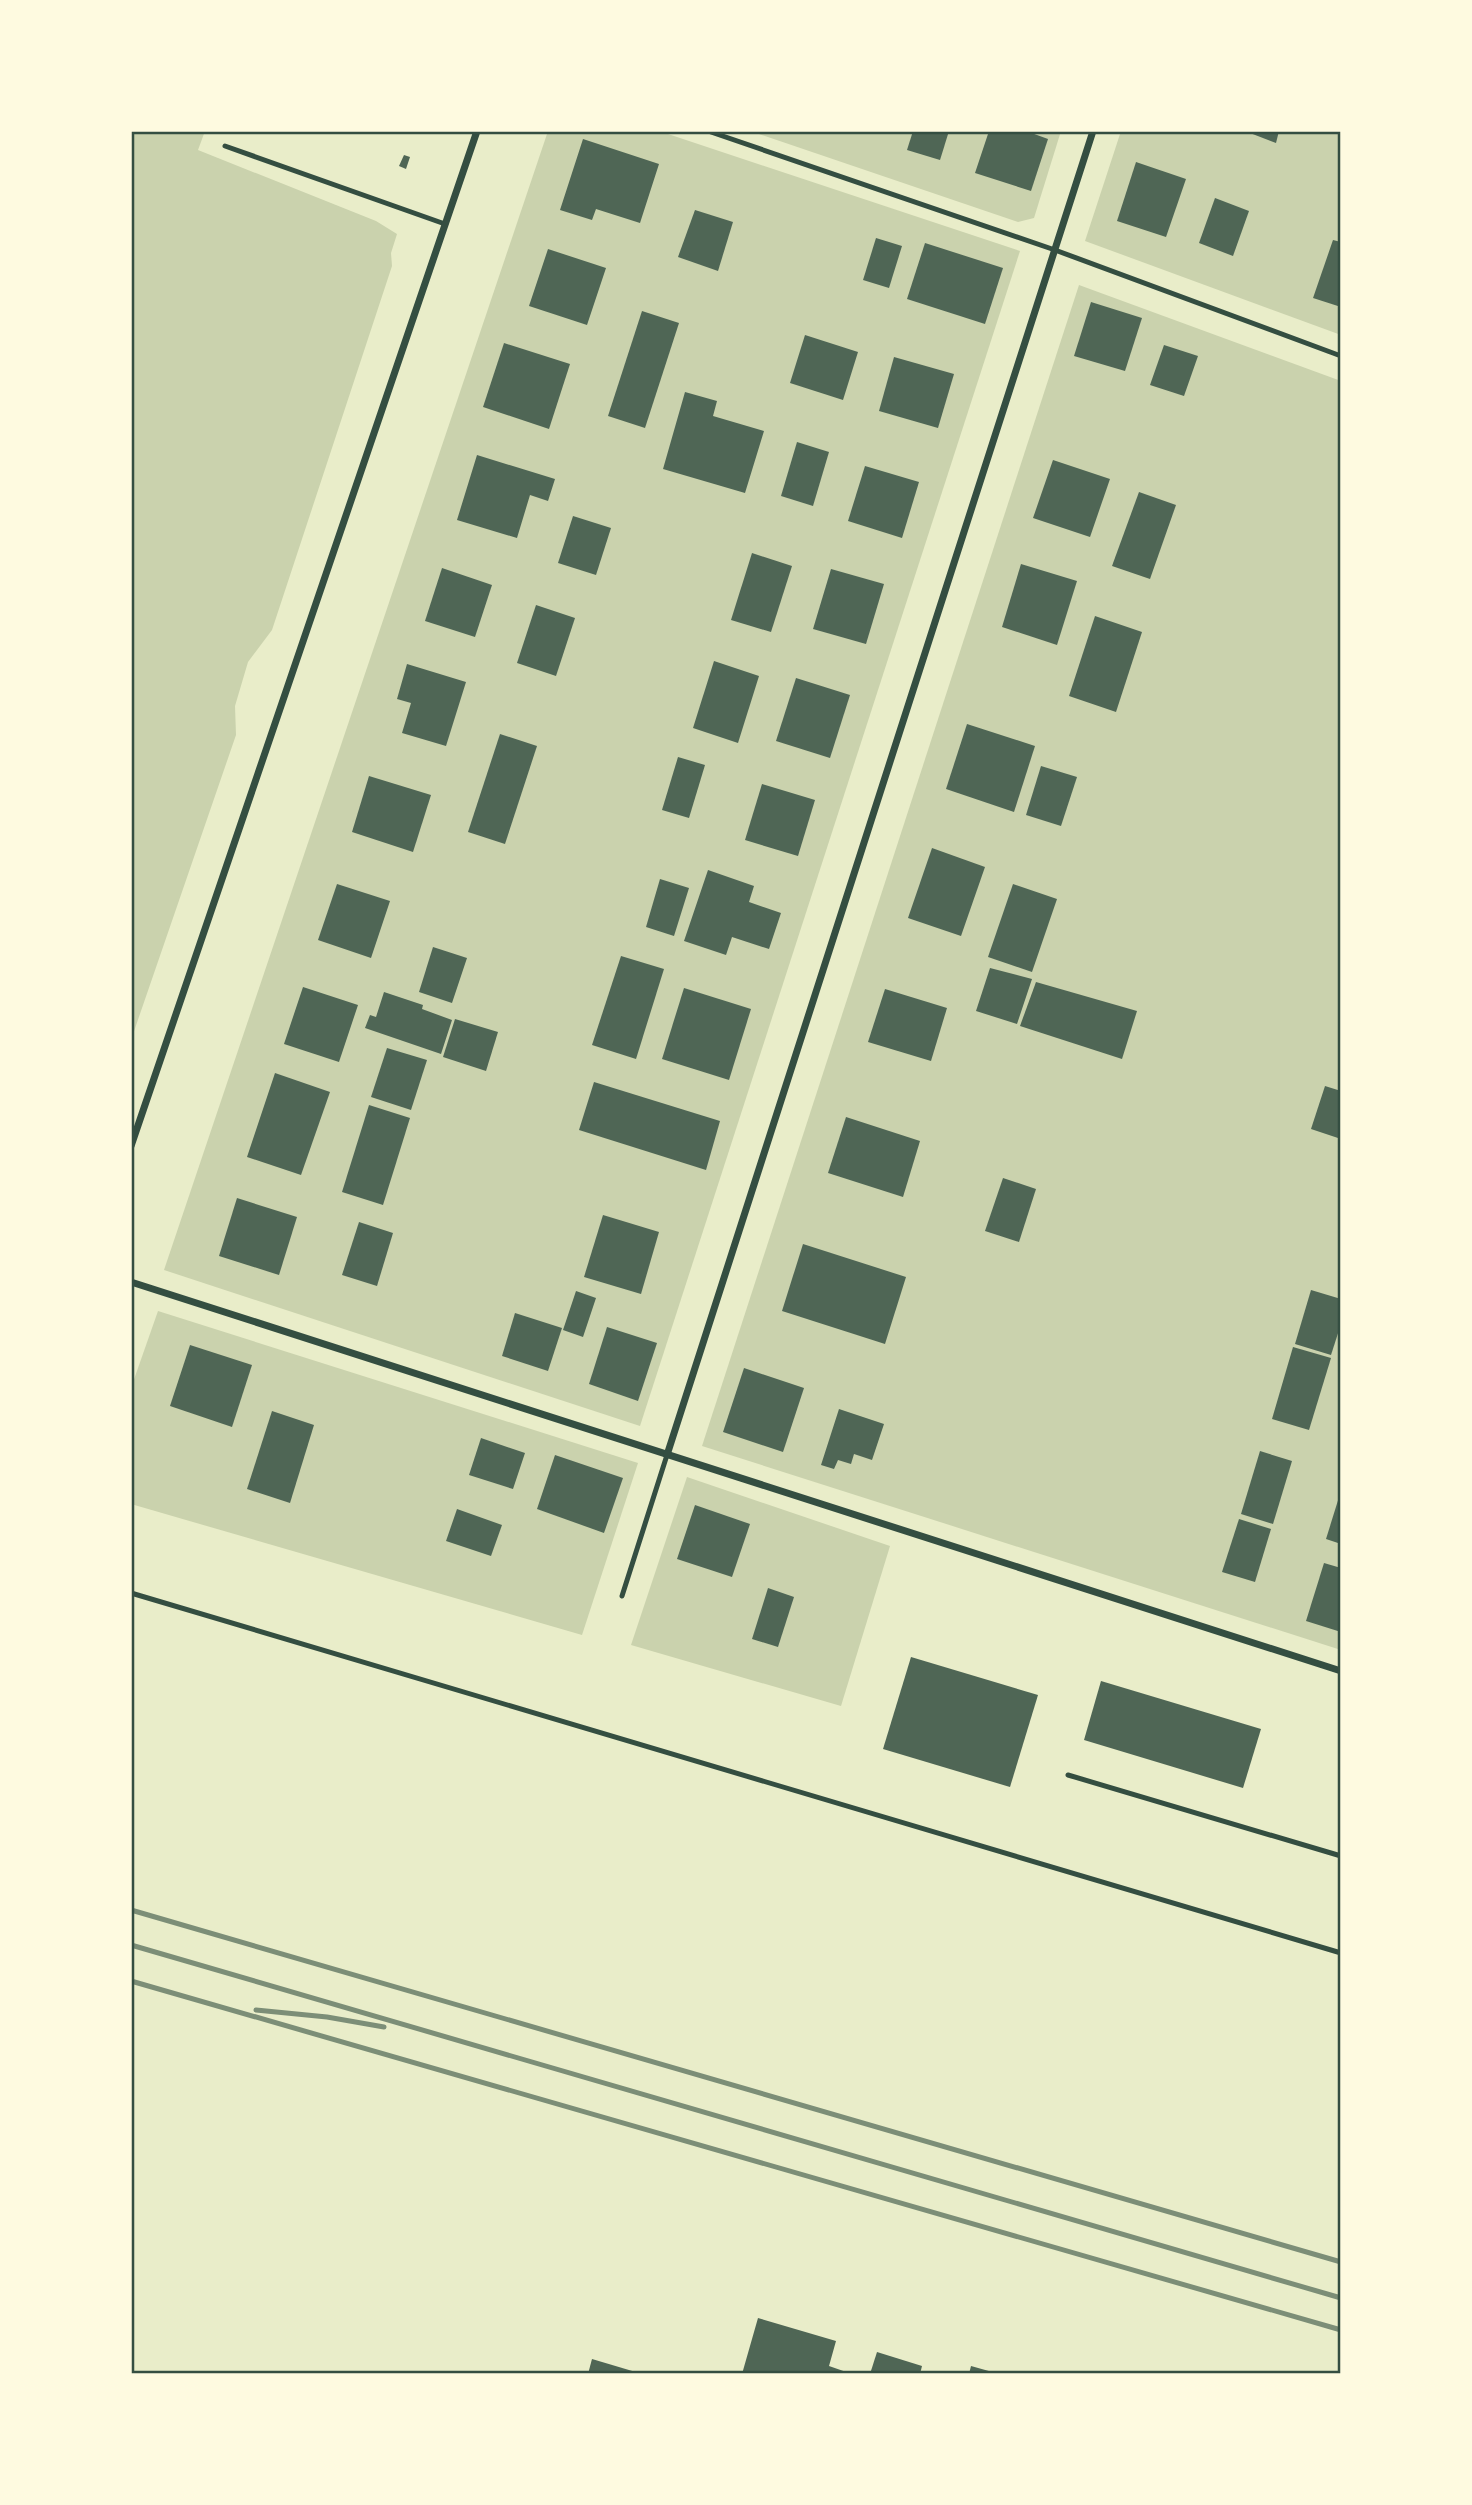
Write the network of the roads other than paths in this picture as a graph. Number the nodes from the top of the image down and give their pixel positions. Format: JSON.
{"nodes":[{"id":1,"x":477,"y":131,"type":"edge"},
{"id":2,"x":708,"y":131,"type":"edge"},
{"id":3,"x":1093,"y":131,"type":"edge"},
{"id":4,"x":225,"y":146,"type":"dead end"},
{"id":5,"x":445,"y":224,"type":"junction"},
{"id":6,"x":1055,"y":250,"type":"junction"},
{"id":7,"x":1341,"y":356,"type":"edge"},
{"id":8,"x":131,"y":1146,"type":"edge"},
{"id":9,"x":131,"y":1282,"type":"edge"},
{"id":10,"x":667,"y":1455,"type":"junction"},
{"id":11,"x":131,"y":1593,"type":"edge"},
{"id":12,"x":622,"y":1596,"type":"dead end"},
{"id":13,"x":1341,"y":1671,"type":"edge"},
{"id":14,"x":1068,"y":1775,"type":"dead end"},
{"id":15,"x":1341,"y":1856,"type":"edge"},
{"id":16,"x":1341,"y":1953,"type":"edge"}],
"edges":[{"from":1,"to":5,"type":"street"},
{"from":2,"to":6,"type":"lane"},
{"from":3,"to":6,"type":"street"},
{"from":4,"to":5,"type":"lane"},
{"from":5,"to":8,"type":"street"},
{"from":6,"to":7,"type":"lane"},
{"from":6,"to":10,"type":"street"},
{"from":9,"to":10,"type":"street"},
{"from":10,"to":12,"type":"lane"},
{"from":10,"to":13,"type":"street"},
{"from":11,"to":16,"type":"lane"},
{"from":14,"to":15,"type":"lane"}]}
